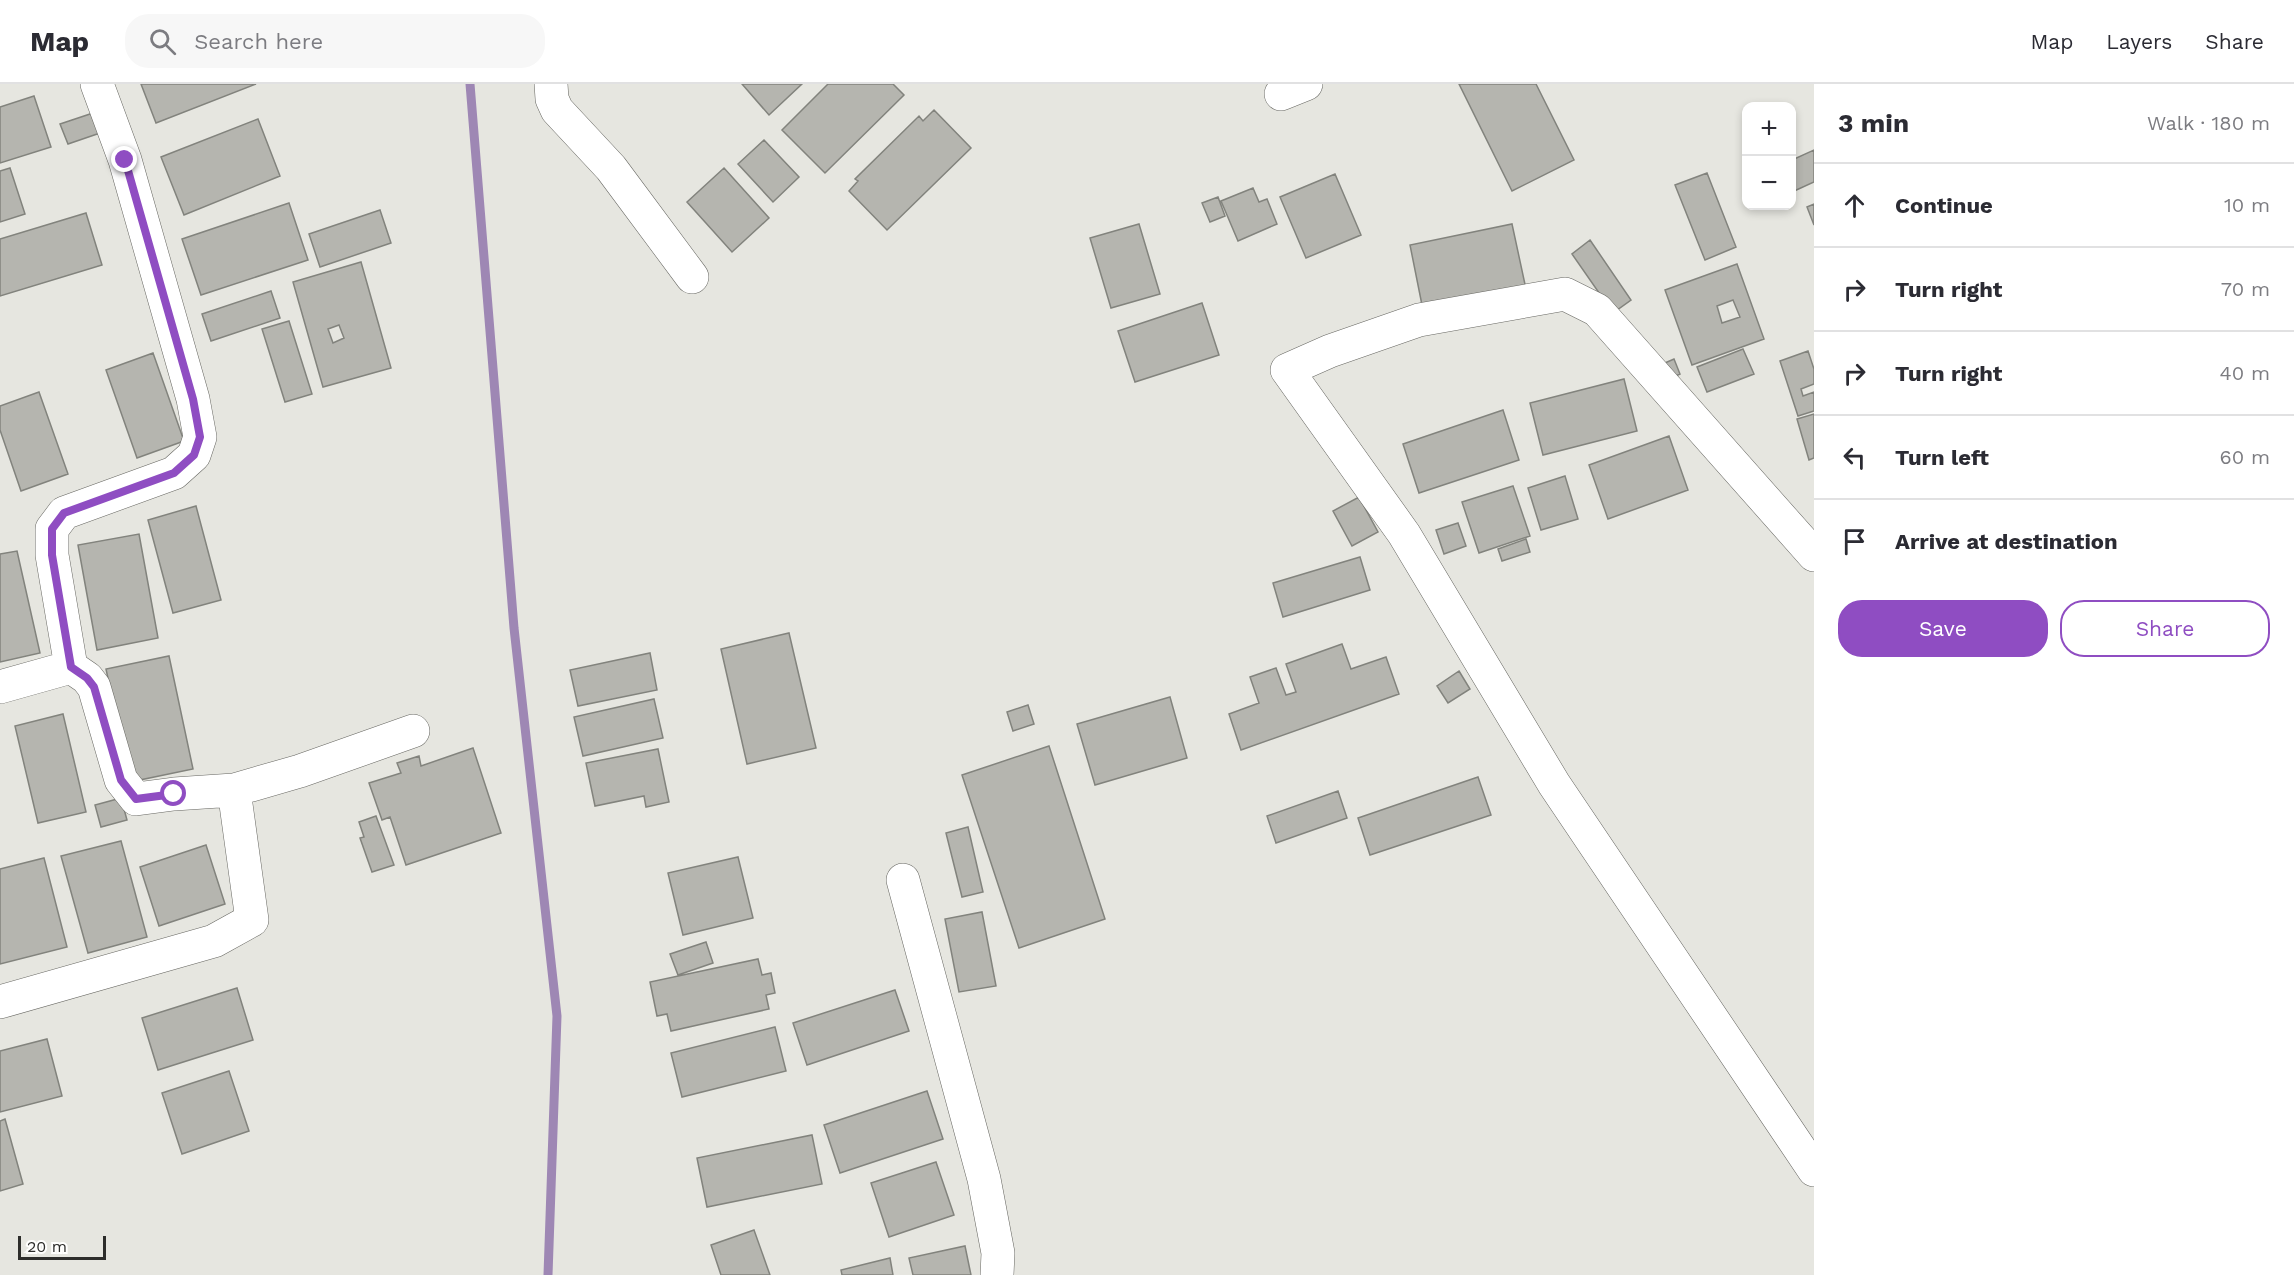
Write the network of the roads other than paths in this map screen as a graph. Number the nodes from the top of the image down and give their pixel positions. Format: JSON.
{"nodes":[{"id":1,"x":97,"y":84,"type":"edge"},
{"id":2,"x":551,"y":84,"type":"edge"},
{"id":3,"x":692,"y":277,"type":"dead end"},
{"id":4,"x":1814,"y":555,"type":"edge"},
{"id":5,"x":71,"y":667,"type":"junction"},
{"id":6,"x":0,"y":687,"type":"edge"},
{"id":7,"x":413,"y":731,"type":"dead end"},
{"id":8,"x":234,"y":790,"type":"junction"},
{"id":9,"x":903,"y":880,"type":"dead end"},
{"id":10,"x":0,"y":1002,"type":"edge"},
{"id":11,"x":1814,"y":1170,"type":"edge"},
{"id":12,"x":997,"y":1275,"type":"edge"}],
"edges":[{"from":1,"to":5,"type":"street"},
{"from":2,"to":3,"type":"street"},
{"from":4,"to":11,"type":"street"},
{"from":5,"to":6,"type":"street"},
{"from":5,"to":8,"type":"street"},
{"from":7,"to":8,"type":"street"},
{"from":8,"to":10,"type":"street"},
{"from":9,"to":12,"type":"street"}]}
